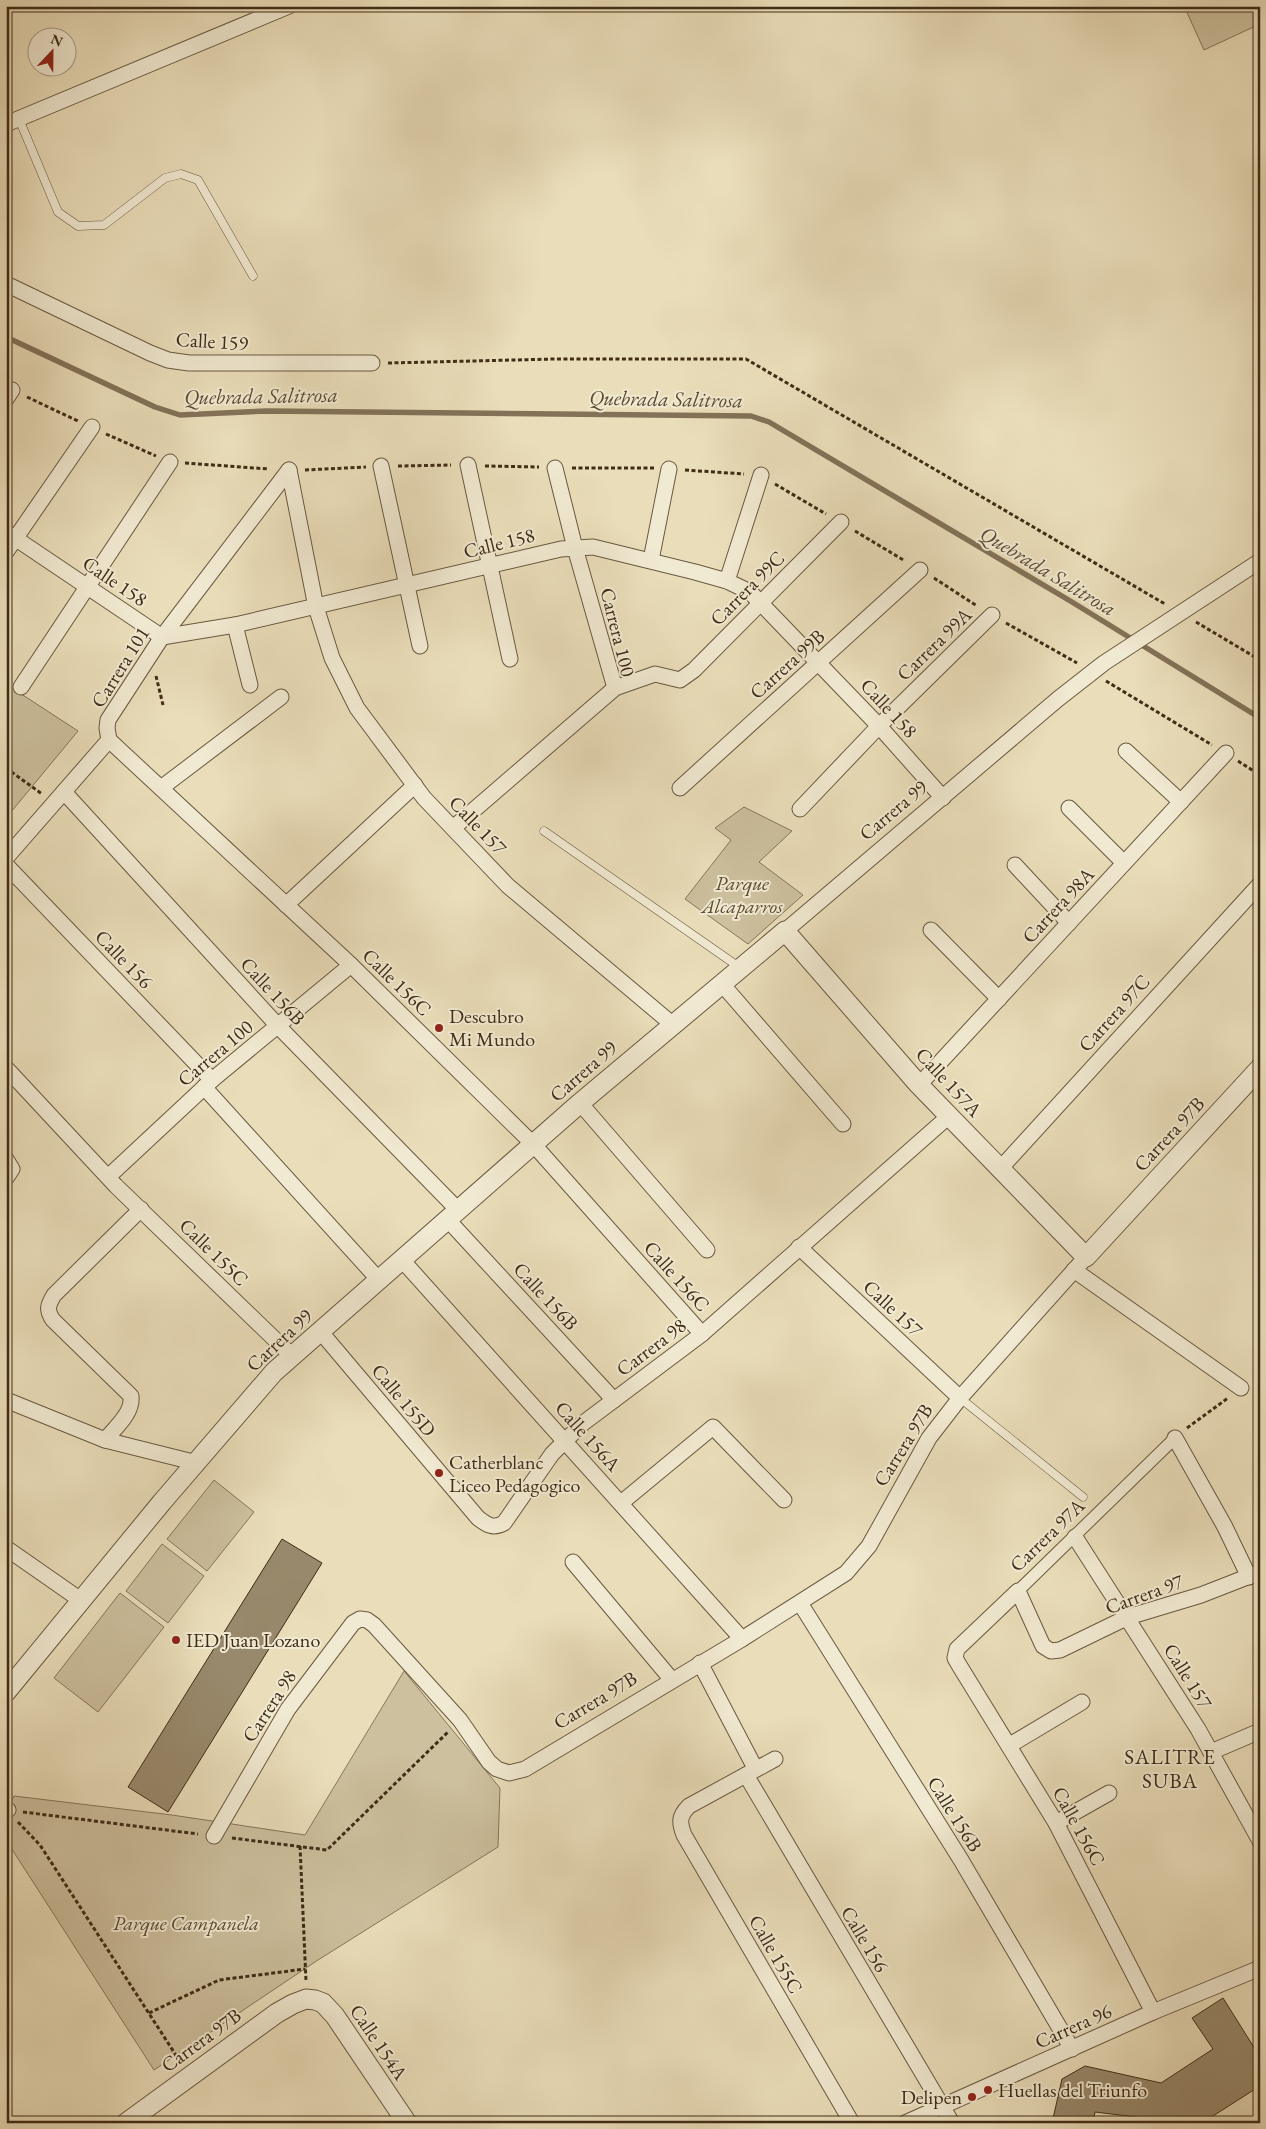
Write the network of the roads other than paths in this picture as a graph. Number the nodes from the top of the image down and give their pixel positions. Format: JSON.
{"nodes":[{"id":1,"x":289,"y":6,"type":"edge"},
{"id":2,"x":13,"y":122,"type":"edge"},
{"id":3,"x":253,"y":276,"type":"dead end"},
{"id":4,"x":6,"y":284,"type":"edge"},
{"id":5,"x":372,"y":364,"type":"road end"},
{"id":6,"x":92,"y":427,"type":"dead end"},
{"id":7,"x":170,"y":462,"type":"dead end"},
{"id":8,"x":468,"y":465,"type":"dead end"},
{"id":9,"x":381,"y":466,"type":"dead end"},
{"id":10,"x":555,"y":468,"type":"dead end"},
{"id":11,"x":669,"y":468,"type":"dead end"},
{"id":12,"x":289,"y":470,"type":"joint"},
{"id":13,"x":761,"y":476,"type":"dead end"},
{"id":14,"x":841,"y":522,"type":"dead end"},
{"id":15,"x":11,"y":535,"type":"edge"},
{"id":16,"x":575,"y":548,"type":"junction"},
{"id":17,"x":6,"y":552,"type":"edge"},
{"id":18,"x":651,"y":560,"type":"junction"},
{"id":19,"x":1260,"y":561,"type":"edge"},
{"id":20,"x":490,"y":566,"type":"junction"},
{"id":21,"x":920,"y":570,"type":"dead end"},
{"id":22,"x":727,"y":581,"type":"junction"},
{"id":23,"x":407,"y":586,"type":"junction"},
{"id":24,"x":88,"y":587,"type":"junction"},
{"id":25,"x":762,"y":603,"type":"junction"},
{"id":26,"x":316,"y":607,"type":"junction"},
{"id":27,"x":992,"y":615,"type":"dead end"},
{"id":28,"x":235,"y":625,"type":"junction"},
{"id":29,"x":162,"y":637,"type":"junction"},
{"id":30,"x":420,"y":646,"type":"dead end"},
{"id":31,"x":510,"y":659,"type":"dead end"},
{"id":32,"x":818,"y":662,"type":"junction"},
{"id":33,"x":250,"y":685,"type":"dead end"},
{"id":34,"x":21,"y":687,"type":"dead end"},
{"id":35,"x":615,"y":688,"type":"junction"},
{"id":36,"x":281,"y":697,"type":"dead end"},
{"id":37,"x":879,"y":726,"type":"junction"},
{"id":38,"x":109,"y":740,"type":"junction"},
{"id":39,"x":1126,"y":752,"type":"dead end"},
{"id":40,"x":1226,"y":753,"type":"dead end"},
{"id":41,"x":415,"y":785,"type":"junction"},
{"id":42,"x":161,"y":788,"type":"junction"},
{"id":43,"x":680,"y":788,"type":"dead end"},
{"id":44,"x":60,"y":797,"type":"junction"},
{"id":45,"x":943,"y":798,"type":"junction"},
{"id":46,"x":1180,"y":802,"type":"junction"},
{"id":47,"x":1069,"y":808,"type":"dead end"},
{"id":48,"x":800,"y":809,"type":"dead end"},
{"id":49,"x":453,"y":828,"type":"junction"},
{"id":50,"x":544,"y":831,"type":"dead end"},
{"id":51,"x":6,"y":858,"type":"edge"},
{"id":52,"x":1124,"y":863,"type":"junction"},
{"id":53,"x":6,"y":865,"type":"edge"},
{"id":54,"x":1014,"y":865,"type":"dead end"},
{"id":55,"x":1260,"y":884,"type":"edge"},
{"id":56,"x":286,"y":905,"type":"junction"},
{"id":57,"x":1069,"y":923,"type":"junction"},
{"id":58,"x":931,"y":930,"type":"dead end"},
{"id":59,"x":785,"y":931,"type":"junction"},
{"id":60,"x":351,"y":965,"type":"junction"},
{"id":61,"x":741,"y":969,"type":"junction"},
{"id":62,"x":722,"y":984,"type":"junction"},
{"id":63,"x":999,"y":998,"type":"junction"},
{"id":64,"x":672,"y":1024,"type":"junction"},
{"id":65,"x":278,"y":1026,"type":"junction"},
{"id":66,"x":6,"y":1068,"type":"edge"},
{"id":67,"x":1260,"y":1068,"type":"edge"},
{"id":68,"x":208,"y":1084,"type":"junction"},
{"id":69,"x":919,"y":1085,"type":"junction"},
{"id":70,"x":580,"y":1103,"type":"junction"},
{"id":71,"x":949,"y":1116,"type":"junction"},
{"id":72,"x":843,"y":1124,"type":"dead end"},
{"id":73,"x":534,"y":1145,"type":"junction"},
{"id":74,"x":1000,"y":1170,"type":"junction"},
{"id":75,"x":109,"y":1176,"type":"junction"},
{"id":76,"x":142,"y":1210,"type":"junction"},
{"id":77,"x":454,"y":1216,"type":"junction"},
{"id":78,"x":799,"y":1247,"type":"junction"},
{"id":79,"x":707,"y":1250,"type":"dead end"},
{"id":80,"x":402,"y":1260,"type":"junction"},
{"id":81,"x":1080,"y":1264,"type":"junction"},
{"id":82,"x":379,"y":1280,"type":"junction"},
{"id":83,"x":320,"y":1332,"type":"junction"},
{"id":84,"x":702,"y":1334,"type":"junction"},
{"id":85,"x":292,"y":1356,"type":"junction"},
{"id":86,"x":1241,"y":1388,"type":"road end"},
{"id":87,"x":960,"y":1398,"type":"junction"},
{"id":88,"x":6,"y":1400,"type":"edge"},
{"id":89,"x":614,"y":1400,"type":"junction"},
{"id":90,"x":1175,"y":1438,"type":"joint"},
{"id":91,"x":105,"y":1440,"type":"junction"},
{"id":92,"x":566,"y":1441,"type":"junction"},
{"id":93,"x":197,"y":1463,"type":"junction"},
{"id":94,"x":1083,"y":1497,"type":"dead end"},
{"id":95,"x":784,"y":1500,"type":"dead end"},
{"id":96,"x":621,"y":1503,"type":"junction"},
{"id":97,"x":478,"y":1518,"type":"joint"},
{"id":98,"x":1075,"y":1537,"type":"junction"},
{"id":99,"x":6,"y":1548,"type":"edge"},
{"id":100,"x":573,"y":1562,"type":"dead end"},
{"id":101,"x":1254,"y":1574,"type":"edge"},
{"id":102,"x":1018,"y":1591,"type":"junction"},
{"id":103,"x":82,"y":1601,"type":"junction"},
{"id":104,"x":800,"y":1603,"type":"junction"},
{"id":105,"x":1128,"y":1617,"type":"junction"},
{"id":106,"x":742,"y":1639,"type":"junction"},
{"id":107,"x":700,"y":1663,"type":"junction"},
{"id":108,"x":959,"y":1665,"type":"joint"},
{"id":109,"x":672,"y":1680,"type":"junction"},
{"id":110,"x":6,"y":1692,"type":"edge"},
{"id":111,"x":1082,"y":1702,"type":"dead end"},
{"id":112,"x":1260,"y":1731,"type":"edge"},
{"id":113,"x":1010,"y":1745,"type":"junction"},
{"id":114,"x":1211,"y":1752,"type":"junction"},
{"id":115,"x":775,"y":1759,"type":"dead end"},
{"id":116,"x":525,"y":1769,"type":"joint"},
{"id":117,"x":750,"y":1772,"type":"junction"},
{"id":118,"x":1109,"y":1793,"type":"dead end"},
{"id":119,"x":1056,"y":1823,"type":"junction"},
{"id":120,"x":214,"y":1836,"type":"road end"},
{"id":121,"x":1260,"y":1840,"type":"edge"},
{"id":122,"x":1260,"y":1968,"type":"edge"},
{"id":123,"x":306,"y":1999,"type":"joint"},
{"id":124,"x":1153,"y":2012,"type":"junction"},
{"id":125,"x":1072,"y":2049,"type":"junction"},
{"id":126,"x":942,"y":2106,"type":"junction"},
{"id":127,"x":126,"y":2123,"type":"edge"},
{"id":128,"x":407,"y":2123,"type":"edge"},
{"id":129,"x":852,"y":2123,"type":"edge"},
{"id":130,"x":904,"y":2123,"type":"edge"},
{"id":131,"x":952,"y":2123,"type":"edge"}],
"edges":[{"from":1,"to":2,"type":"street"},
{"from":2,"to":3,"type":"lane"},
{"from":4,"to":5,"type":"street","name":"Calle 159"},
{"from":6,"to":15,"type":"street"},
{"from":7,"to":24,"type":"street"},
{"from":8,"to":20,"type":"street"},
{"from":9,"to":23,"type":"street"},
{"from":10,"to":16,"type":"street","name":"Carrera 100"},
{"from":11,"to":18,"type":"street"},
{"from":12,"to":26,"type":"street","name":"Calle 157"},
{"from":12,"to":29,"type":"street","name":"Carrera 101"},
{"from":13,"to":22,"type":"street"},
{"from":14,"to":25,"type":"street","name":"Carrera 99C"},
{"from":15,"to":17,"type":"street"},
{"from":15,"to":24,"type":"street","name":"Calle 158"},
{"from":16,"to":18,"type":"street","name":"Calle 158"},
{"from":16,"to":20,"type":"street","name":"Calle 158"},
{"from":16,"to":35,"type":"street","name":"Carrera 100"},
{"from":18,"to":22,"type":"street","name":"Calle 158"},
{"from":19,"to":45,"type":"street","name":"Carrera 99"},
{"from":20,"to":23,"type":"street","name":"Calle 158"},
{"from":20,"to":31,"type":"street"},
{"from":21,"to":32,"type":"street","name":"Carrera 99B"},
{"from":22,"to":25,"type":"street","name":"Calle 158"},
{"from":23,"to":26,"type":"street","name":"Calle 158"},
{"from":23,"to":30,"type":"street"},
{"from":24,"to":29,"type":"street","name":"Calle 158"},
{"from":24,"to":34,"type":"street"},
{"from":25,"to":32,"type":"street","name":"Calle 158"},
{"from":25,"to":35,"type":"street","name":"Carrera 99C"},
{"from":26,"to":28,"type":"street","name":"Calle 158"},
{"from":26,"to":41,"type":"street","name":"Calle 157"},
{"from":27,"to":37,"type":"street","name":"Carrera 99A"},
{"from":28,"to":29,"type":"street","name":"Calle 158"},
{"from":28,"to":33,"type":"street"},
{"from":29,"to":38,"type":"street","name":"Carrera 101"},
{"from":32,"to":37,"type":"street","name":"Calle 158"},
{"from":32,"to":43,"type":"street","name":"Carrera 99B"},
{"from":35,"to":49,"type":"street","name":"Carrera 100"},
{"from":36,"to":42,"type":"street"},
{"from":37,"to":45,"type":"street","name":"Calle 158"},
{"from":37,"to":48,"type":"street","name":"Carrera 99A"},
{"from":38,"to":42,"type":"street","name":"Calle 156C"},
{"from":38,"to":44,"type":"street","name":"Carrera 101"},
{"from":39,"to":46,"type":"street"},
{"from":40,"to":46,"type":"street","name":"Carrera 98A"},
{"from":41,"to":49,"type":"street","name":"Calle 157"},
{"from":41,"to":56,"type":"street"},
{"from":42,"to":56,"type":"street","name":"Calle 156C"},
{"from":44,"to":51,"type":"street","name":"Carrera 101"},
{"from":44,"to":65,"type":"street","name":"Calle 156B"},
{"from":45,"to":59,"type":"street","name":"Carrera 99"},
{"from":46,"to":52,"type":"street","name":"Carrera 98A"},
{"from":47,"to":52,"type":"street"},
{"from":49,"to":64,"type":"street","name":"Calle 157"},
{"from":50,"to":61,"type":"lane"},
{"from":52,"to":57,"type":"street","name":"Carrera 98A"},
{"from":53,"to":68,"type":"street","name":"Calle 156"},
{"from":54,"to":57,"type":"street"},
{"from":55,"to":74,"type":"street","name":"Carrera 97C"},
{"from":56,"to":60,"type":"street","name":"Calle 156C"},
{"from":57,"to":63,"type":"street","name":"Carrera 98A"},
{"from":58,"to":63,"type":"street"},
{"from":59,"to":61,"type":"street","name":"Carrera 99"},
{"from":59,"to":69,"type":"street","name":"Calle 157A"},
{"from":60,"to":65,"type":"street","name":"Carrera 100"},
{"from":60,"to":73,"type":"street","name":"Calle 156C"},
{"from":61,"to":62,"type":"street","name":"Carrera 99"},
{"from":62,"to":64,"type":"street","name":"Carrera 99"},
{"from":62,"to":72,"type":"street"},
{"from":63,"to":69,"type":"street","name":"Carrera 98A"},
{"from":64,"to":70,"type":"street","name":"Carrera 99"},
{"from":65,"to":68,"type":"street","name":"Carrera 100"},
{"from":65,"to":77,"type":"street","name":"Calle 156B"},
{"from":66,"to":75,"type":"street","name":"Calle 155C"},
{"from":67,"to":81,"type":"street","name":"Carrera 97B"},
{"from":68,"to":75,"type":"street","name":"Carrera 100"},
{"from":68,"to":82,"type":"street","name":"Calle 156"},
{"from":69,"to":71,"type":"street","name":"Calle 157A"},
{"from":70,"to":73,"type":"street","name":"Carrera 99"},
{"from":70,"to":79,"type":"street"},
{"from":71,"to":74,"type":"street","name":"Calle 157A"},
{"from":71,"to":78,"type":"street","name":"Carrera 98"},
{"from":73,"to":77,"type":"street","name":"Carrera 99"},
{"from":73,"to":84,"type":"street","name":"Calle 156C"},
{"from":74,"to":81,"type":"street","name":"Calle 157A"},
{"from":75,"to":76,"type":"street","name":"Calle 155C"},
{"from":76,"to":85,"type":"street","name":"Calle 155C"},
{"from":76,"to":91,"type":"street"},
{"from":77,"to":80,"type":"street","name":"Carrera 99"},
{"from":77,"to":89,"type":"street","name":"Calle 156B"},
{"from":78,"to":84,"type":"street","name":"Carrera 98"},
{"from":78,"to":87,"type":"street","name":"Calle 157"},
{"from":80,"to":82,"type":"street","name":"Carrera 99"},
{"from":80,"to":92,"type":"street","name":"Calle 156A"},
{"from":81,"to":86,"type":"street","name":"Calle 157A"},
{"from":81,"to":87,"type":"street","name":"Carrera 97B"},
{"from":82,"to":83,"type":"street","name":"Carrera 99"},
{"from":83,"to":85,"type":"street","name":"Carrera 99"},
{"from":83,"to":97,"type":"street","name":"Calle 155D"},
{"from":84,"to":89,"type":"street","name":"Carrera 98"},
{"from":85,"to":93,"type":"street","name":"Carrera 99"},
{"from":87,"to":94,"type":"lane"},
{"from":87,"to":104,"type":"street","name":"Carrera 97B"},
{"from":88,"to":91,"type":"street"},
{"from":89,"to":92,"type":"street","name":"Carrera 98"},
{"from":90,"to":98,"type":"street","name":"Carrera 97A"},
{"from":90,"to":101,"type":"street"},
{"from":91,"to":93,"type":"street"},
{"from":92,"to":96,"type":"street","name":"Calle 156A"},
{"from":92,"to":97,"type":"street","name":"Carrera 98"},
{"from":93,"to":103,"type":"street","name":"Carrera 99"},
{"from":95,"to":96,"type":"street"},
{"from":96,"to":106,"type":"street","name":"Calle 156A"},
{"from":98,"to":102,"type":"street","name":"Carrera 97A"},
{"from":98,"to":105,"type":"street","name":"Calle 157"},
{"from":99,"to":103,"type":"street"},
{"from":100,"to":109,"type":"street"},
{"from":101,"to":105,"type":"street","name":"Carrera 97"},
{"from":102,"to":105,"type":"street","name":"Carrera 97"},
{"from":102,"to":108,"type":"street","name":"Carrera 97A"},
{"from":103,"to":110,"type":"street","name":"Carrera 99"},
{"from":104,"to":106,"type":"street","name":"Carrera 97B"},
{"from":104,"to":125,"type":"street","name":"Calle 156B"},
{"from":105,"to":114,"type":"street","name":"Calle 157"},
{"from":106,"to":107,"type":"street","name":"Carrera 97B"},
{"from":107,"to":109,"type":"street","name":"Carrera 97B"},
{"from":107,"to":117,"type":"street","name":"Calle 156"},
{"from":108,"to":113,"type":"street","name":"Calle 156C"},
{"from":109,"to":116,"type":"street","name":"Carrera 97B"},
{"from":111,"to":113,"type":"street"},
{"from":112,"to":114,"type":"street"},
{"from":113,"to":119,"type":"street","name":"Calle 156C"},
{"from":114,"to":121,"type":"street","name":"Calle 157"},
{"from":115,"to":117,"type":"street"},
{"from":116,"to":120,"type":"street","name":"Carrera 98"},
{"from":117,"to":126,"type":"street","name":"Calle 156"},
{"from":117,"to":129,"type":"street","name":"Calle 155C"},
{"from":118,"to":119,"type":"street"},
{"from":119,"to":124,"type":"street","name":"Calle 156C"},
{"from":122,"to":124,"type":"street","name":"Carrera 96"},
{"from":123,"to":127,"type":"street","name":"Carrera 97B"},
{"from":123,"to":128,"type":"street","name":"Calle 154A"},
{"from":124,"to":125,"type":"street","name":"Carrera 96"},
{"from":125,"to":126,"type":"street","name":"Carrera 96"},
{"from":126,"to":130,"type":"street","name":"Carrera 96"},
{"from":126,"to":131,"type":"street","name":"Calle 156"}]}
